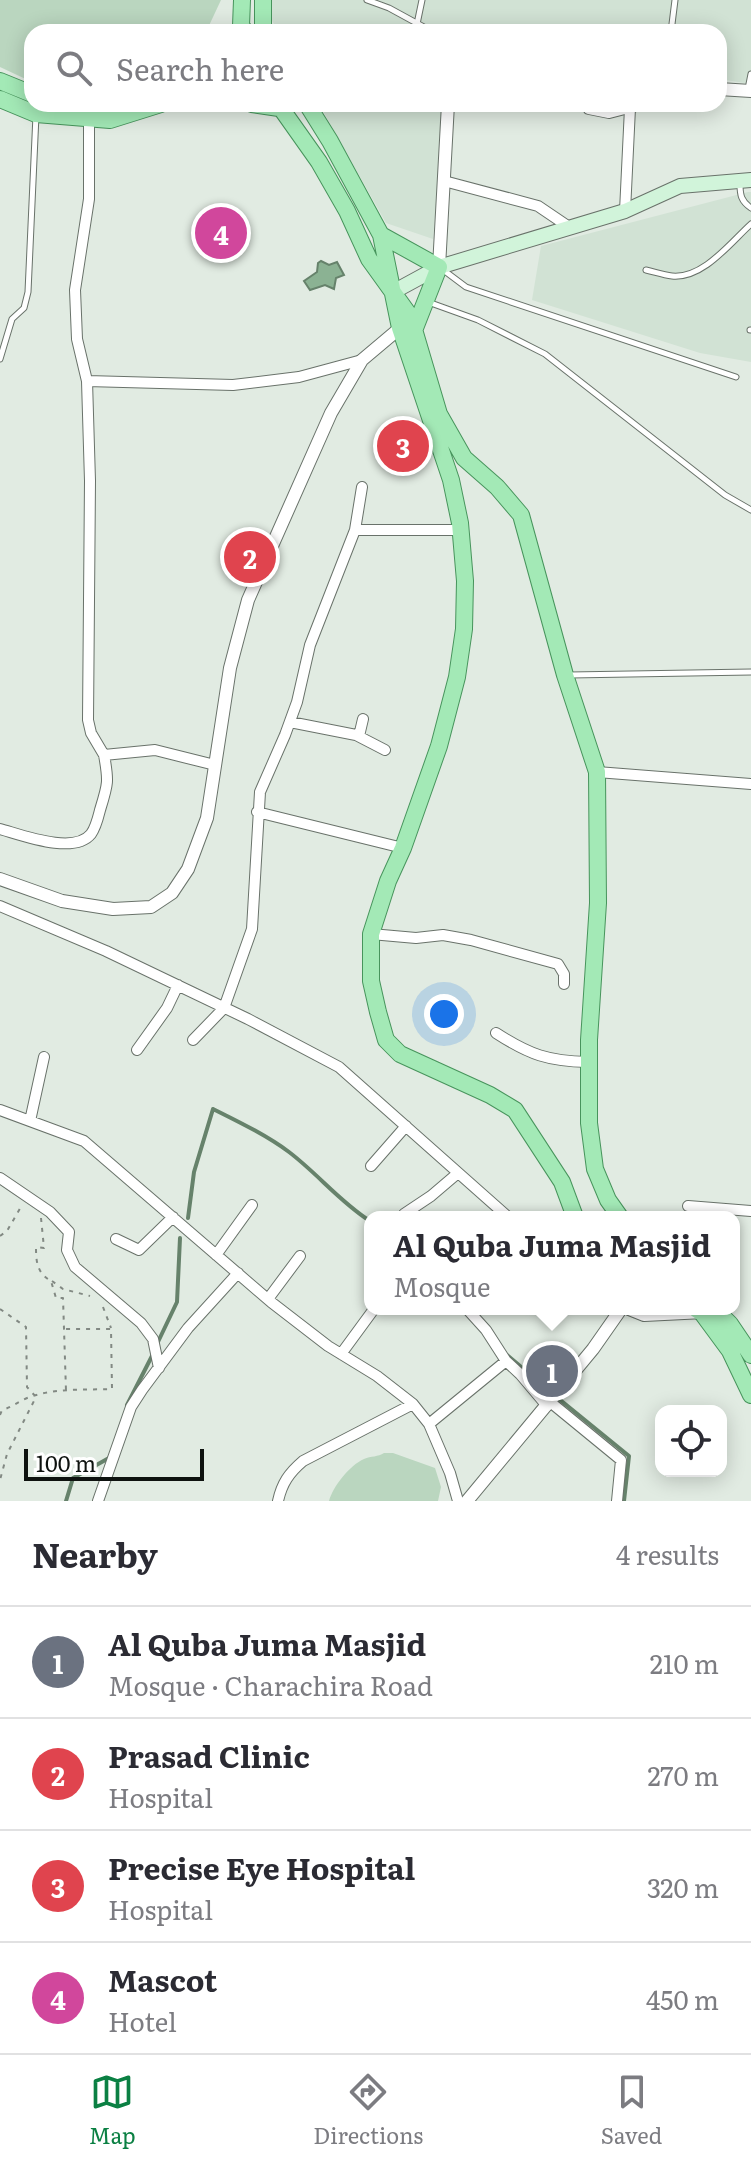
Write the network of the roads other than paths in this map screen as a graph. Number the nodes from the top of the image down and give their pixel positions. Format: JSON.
{"nodes":[{"id":1,"x":242,"y":0,"type":"edge"},
{"id":2,"x":263,"y":0,"type":"edge"},
{"id":3,"x":367,"y":0,"type":"edge"},
{"id":4,"x":422,"y":0,"type":"edge"},
{"id":5,"x":675,"y":0,"type":"edge"},
{"id":6,"x":241,"y":24,"type":"edge"},
{"id":7,"x":263,"y":24,"type":"edge"},
{"id":8,"x":417,"y":24,"type":"joint"},
{"id":9,"x":672,"y":24,"type":"edge"},
{"id":10,"x":751,"y":74,"type":"edge"},
{"id":11,"x":0,"y":81,"type":"edge"},
{"id":12,"x":727,"y":89,"type":"edge"},
{"id":13,"x":750,"y":90,"type":"edge"},
{"id":14,"x":24,"y":91,"type":"edge"},
{"id":15,"x":0,"y":99,"type":"edge"},
{"id":16,"x":24,"y":109,"type":"edge"},
{"id":17,"x":31,"y":112,"type":"edge"},
{"id":18,"x":136,"y":112,"type":"edge"},
{"id":19,"x":282,"y":112,"type":"edge"},
{"id":20,"x":312,"y":112,"type":"edge"},
{"id":21,"x":448,"y":112,"type":"edge"},
{"id":22,"x":634,"y":112,"type":"edge"},
{"id":23,"x":36,"y":114,"type":"junction"},
{"id":24,"x":89,"y":119,"type":"junction"},
{"id":25,"x":746,"y":179,"type":"edge"},
{"id":26,"x":444,"y":181,"type":"junction"},
{"id":27,"x":751,"y":208,"type":"edge"},
{"id":28,"x":625,"y":211,"type":"junction"},
{"id":29,"x":751,"y":224,"type":"edge"},
{"id":30,"x":569,"y":227,"type":"junction"},
{"id":31,"x":381,"y":235,"type":"junction"},
{"id":32,"x":439,"y":267,"type":"junction"},
{"id":33,"x":646,"y":270,"type":"dead end"},
{"id":34,"x":393,"y":292,"type":"junction"},
{"id":35,"x":425,"y":300,"type":"junction"},
{"id":36,"x":409,"y":327,"type":"junction"},
{"id":37,"x":0,"y":359,"type":"edge"},
{"id":38,"x":362,"y":360,"type":"junction"},
{"id":39,"x":736,"y":377,"type":"dead end"},
{"id":40,"x":87,"y":381,"type":"junction"},
{"id":41,"x":362,"y":487,"type":"dead end"},
{"id":42,"x":751,"y":510,"type":"edge"},
{"id":43,"x":355,"y":530,"type":"junction"},
{"id":44,"x":460,"y":530,"type":"junction"},
{"id":45,"x":751,"y":672,"type":"edge"},
{"id":46,"x":565,"y":675,"type":"junction"},
{"id":47,"x":363,"y":719,"type":"dead end"},
{"id":48,"x":290,"y":722,"type":"junction"},
{"id":49,"x":359,"y":736,"type":"junction"},
{"id":50,"x":385,"y":750,"type":"dead end"},
{"id":51,"x":104,"y":755,"type":"junction"},
{"id":52,"x":215,"y":765,"type":"junction"},
{"id":53,"x":597,"y":772,"type":"junction"},
{"id":54,"x":751,"y":784,"type":"edge"},
{"id":55,"x":257,"y":812,"type":"junction"},
{"id":56,"x":0,"y":829,"type":"edge"},
{"id":57,"x":403,"y":848,"type":"junction"},
{"id":58,"x":0,"y":879,"type":"edge"},
{"id":59,"x":0,"y":906,"type":"edge"},
{"id":60,"x":371,"y":934,"type":"junction"},
{"id":61,"x":564,"y":984,"type":"dead end"},
{"id":62,"x":178,"y":985,"type":"junction"},
{"id":63,"x":224,"y":1008,"type":"junction"},
{"id":64,"x":496,"y":1033,"type":"dead end"},
{"id":65,"x":193,"y":1040,"type":"dead end"},
{"id":66,"x":137,"y":1050,"type":"dead end"},
{"id":67,"x":44,"y":1057,"type":"dead end"},
{"id":68,"x":588,"y":1062,"type":"junction"},
{"id":69,"x":0,"y":1110,"type":"edge"},
{"id":70,"x":30,"y":1121,"type":"junction"},
{"id":71,"x":406,"y":1126,"type":"junction"},
{"id":72,"x":371,"y":1166,"type":"dead end"},
{"id":73,"x":458,"y":1173,"type":"junction"},
{"id":74,"x":0,"y":1178,"type":"edge"},
{"id":75,"x":252,"y":1205,"type":"dead end"},
{"id":76,"x":688,"y":1206,"type":"dead end"},
{"id":77,"x":408,"y":1211,"type":"edge"},
{"id":78,"x":501,"y":1211,"type":"edge"},
{"id":79,"x":573,"y":1211,"type":"edge"},
{"id":80,"x":616,"y":1211,"type":"edge"},
{"id":81,"x":751,"y":1211,"type":"edge"},
{"id":82,"x":173,"y":1217,"type":"junction"},
{"id":83,"x":116,"y":1239,"type":"dead end"},
{"id":84,"x":216,"y":1255,"type":"junction"},
{"id":85,"x":300,"y":1256,"type":"dead end"},
{"id":86,"x":238,"y":1273,"type":"junction"},
{"id":87,"x":268,"y":1299,"type":"junction"},
{"id":88,"x":370,"y":1315,"type":"edge"},
{"id":89,"x":472,"y":1315,"type":"edge"},
{"id":90,"x":617,"y":1315,"type":"edge"},
{"id":91,"x":715,"y":1315,"type":"edge"},
{"id":92,"x":341,"y":1354,"type":"junction"},
{"id":93,"x":747,"y":1357,"type":"edge"},
{"id":94,"x":506,"y":1361,"type":"junction"},
{"id":95,"x":159,"y":1368,"type":"junction"},
{"id":96,"x":751,"y":1395,"type":"edge"},
{"id":97,"x":413,"y":1404,"type":"junction"},
{"id":98,"x":548,"y":1404,"type":"junction"},
{"id":99,"x":429,"y":1424,"type":"junction"},
{"id":100,"x":98,"y":1501,"type":"edge"},
{"id":101,"x":278,"y":1501,"type":"edge"},
{"id":102,"x":458,"y":1501,"type":"edge"},
{"id":103,"x":467,"y":1501,"type":"edge"},
{"id":104,"x":617,"y":1501,"type":"edge"}],
"edges":[{"from":1,"to":6,"type":"main road"},
{"from":2,"to":7,"type":"main road"},
{"from":3,"to":8,"type":"lane"},
{"from":4,"to":8,"type":"lane"},
{"from":5,"to":9,"type":"lane"},
{"from":10,"to":13,"type":"lane"},
{"from":11,"to":14,"type":"main road"},
{"from":12,"to":13,"type":"street"},
{"from":15,"to":16,"type":"main road"},
{"from":17,"to":23,"type":"main road"},
{"from":18,"to":24,"type":"main road"},
{"from":19,"to":34,"type":"main road"},
{"from":20,"to":31,"type":"main road"},
{"from":21,"to":26,"type":"street"},
{"from":22,"to":28,"type":"street"},
{"from":23,"to":24,"type":"main road"},
{"from":23,"to":37,"type":"lane"},
{"from":24,"to":40,"type":"street"},
{"from":25,"to":27,"type":"lane"},
{"from":25,"to":28,"type":"main road"},
{"from":26,"to":30,"type":"street"},
{"from":26,"to":32,"type":"street"},
{"from":28,"to":30,"type":"main road"},
{"from":29,"to":33,"type":"lane"},
{"from":30,"to":32,"type":"main road"},
{"from":31,"to":32,"type":"main road"},
{"from":31,"to":34,"type":"main road"},
{"from":32,"to":34,"type":"main road"},
{"from":32,"to":35,"type":"main road"},
{"from":32,"to":39,"type":"lane"},
{"from":34,"to":36,"type":"main road"},
{"from":35,"to":36,"type":"main road"},
{"from":35,"to":42,"type":"lane"},
{"from":36,"to":38,"type":"street"},
{"from":36,"to":44,"type":"main road"},
{"from":36,"to":46,"type":"main road"},
{"from":38,"to":40,"type":"street"},
{"from":38,"to":52,"type":"street"},
{"from":40,"to":51,"type":"street"},
{"from":41,"to":43,"type":"street"},
{"from":43,"to":44,"type":"street"},
{"from":43,"to":48,"type":"street"},
{"from":44,"to":57,"type":"main road"},
{"from":45,"to":46,"type":"lane"},
{"from":46,"to":53,"type":"main road"},
{"from":47,"to":49,"type":"street"},
{"from":48,"to":49,"type":"street"},
{"from":48,"to":55,"type":"street"},
{"from":49,"to":50,"type":"street"},
{"from":51,"to":52,"type":"street"},
{"from":51,"to":56,"type":"street"},
{"from":52,"to":58,"type":"street"},
{"from":53,"to":54,"type":"street"},
{"from":53,"to":68,"type":"main road"},
{"from":55,"to":57,"type":"street"},
{"from":55,"to":63,"type":"street"},
{"from":57,"to":60,"type":"main road"},
{"from":59,"to":62,"type":"street"},
{"from":60,"to":61,"type":"street"},
{"from":60,"to":79,"type":"main road"},
{"from":62,"to":63,"type":"street"},
{"from":62,"to":66,"type":"street"},
{"from":63,"to":65,"type":"street"},
{"from":63,"to":71,"type":"street"},
{"from":64,"to":68,"type":"street"},
{"from":67,"to":70,"type":"street"},
{"from":68,"to":80,"type":"main road"},
{"from":69,"to":70,"type":"street"},
{"from":70,"to":82,"type":"street"},
{"from":71,"to":72,"type":"street"},
{"from":71,"to":73,"type":"street"},
{"from":73,"to":77,"type":"street"},
{"from":73,"to":78,"type":"street"},
{"from":74,"to":95,"type":"street"},
{"from":75,"to":84,"type":"street"},
{"from":76,"to":81,"type":"street"},
{"from":82,"to":83,"type":"street"},
{"from":82,"to":84,"type":"street"},
{"from":84,"to":86,"type":"street"},
{"from":85,"to":87,"type":"street"},
{"from":86,"to":87,"type":"street"},
{"from":86,"to":95,"type":"street"},
{"from":87,"to":92,"type":"street"},
{"from":88,"to":92,"type":"street"},
{"from":89,"to":94,"type":"street"},
{"from":90,"to":98,"type":"street"},
{"from":91,"to":93,"type":"main road"},
{"from":92,"to":97,"type":"street"},
{"from":93,"to":96,"type":"main road"},
{"from":94,"to":98,"type":"street"},
{"from":94,"to":99,"type":"street"},
{"from":95,"to":100,"type":"street"},
{"from":97,"to":99,"type":"street"},
{"from":97,"to":101,"type":"street"},
{"from":98,"to":103,"type":"street"},
{"from":98,"to":104,"type":"street"},
{"from":99,"to":102,"type":"street"}]}
